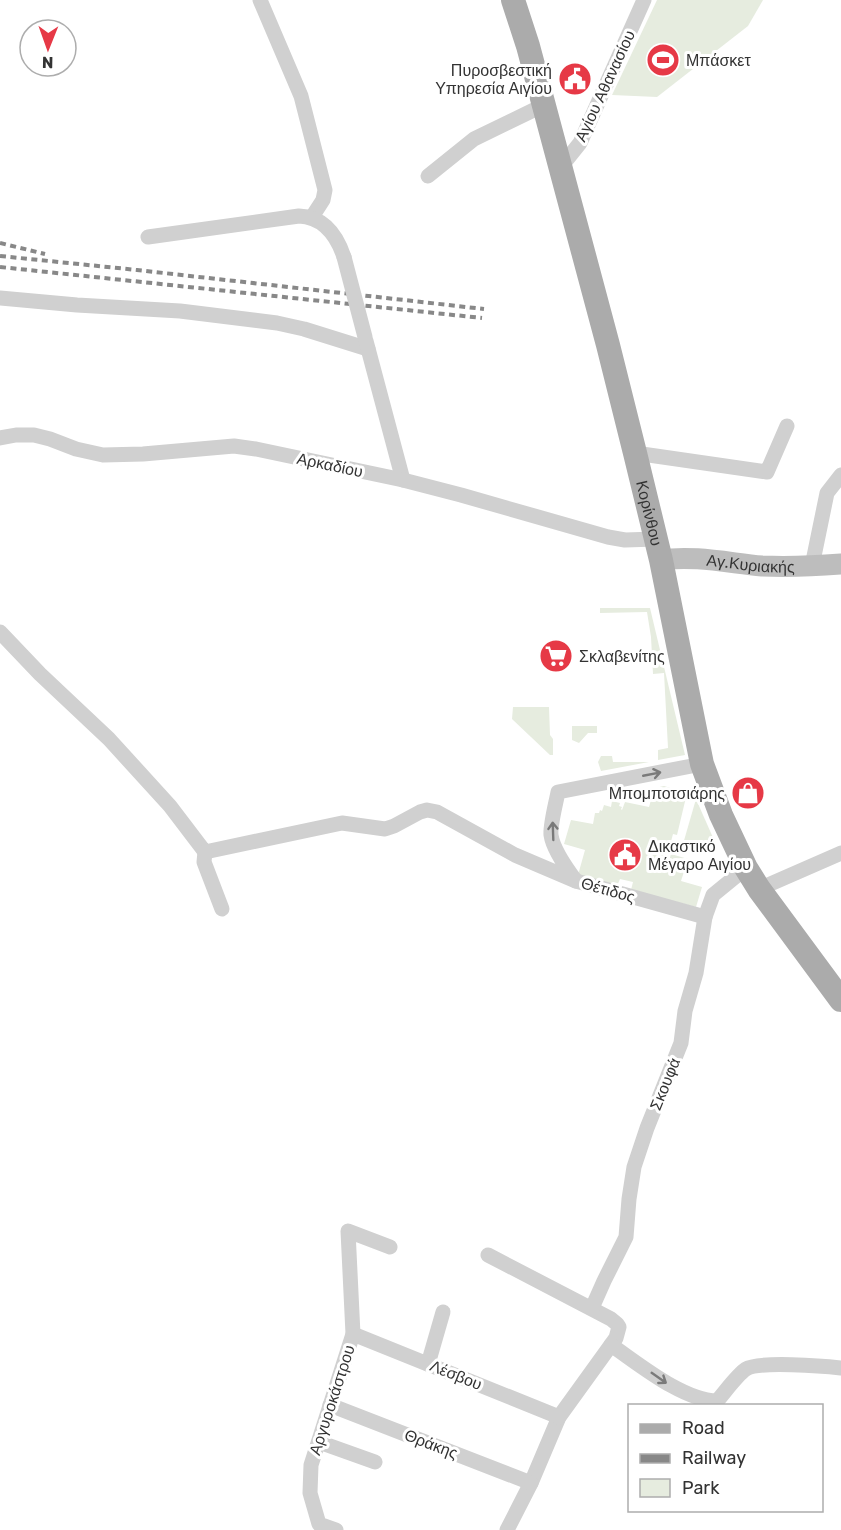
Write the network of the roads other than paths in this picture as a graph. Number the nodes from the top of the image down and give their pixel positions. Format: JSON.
{"nodes":[{"id":1,"x":260,"y":0,"type":"edge"},
{"id":2,"x":513,"y":0,"type":"edge"},
{"id":3,"x":644,"y":0,"type":"edge"},
{"id":4,"x":544,"y":105,"type":"junction"},
{"id":5,"x":560,"y":168,"type":"junction"},
{"id":6,"x":428,"y":176,"type":"dead end"},
{"id":7,"x":312,"y":217,"type":"junction"},
{"id":8,"x":148,"y":237,"type":"dead end"},
{"id":9,"x":0,"y":298,"type":"edge"},
{"id":10,"x":366,"y":343,"type":"junction"},
{"id":11,"x":787,"y":426,"type":"dead end"},
{"id":12,"x":0,"y":438,"type":"edge"},
{"id":13,"x":635,"y":453,"type":"junction"},
{"id":14,"x":841,"y":475,"type":"edge"},
{"id":15,"x":403,"y":480,"type":"junction"},
{"id":16,"x":658,"y":549,"type":"junction"},
{"id":17,"x":841,"y":564,"type":"edge"},
{"id":18,"x":812,"y":566,"type":"junction"},
{"id":19,"x":0,"y":632,"type":"edge"},
{"id":20,"x":702,"y":764,"type":"junction"},
{"id":21,"x":205,"y":852,"type":"junction"},
{"id":22,"x":841,"y":853,"type":"edge"},
{"id":23,"x":746,"y":868,"type":"junction"},
{"id":24,"x":576,"y":882,"type":"junction"},
{"id":25,"x":759,"y":889,"type":"junction"},
{"id":26,"x":222,"y":909,"type":"dead end"},
{"id":27,"x":705,"y":917,"type":"junction"},
{"id":28,"x":841,"y":1000,"type":"edge"},
{"id":29,"x":390,"y":1247,"type":"dead end"},
{"id":30,"x":488,"y":1255,"type":"dead end"},
{"id":31,"x":592,"y":1308,"type":"junction"},
{"id":32,"x":443,"y":1312,"type":"dead end"},
{"id":33,"x":353,"y":1334,"type":"junction"},
{"id":34,"x":611,"y":1345,"type":"junction"},
{"id":35,"x":428,"y":1364,"type":"junction"},
{"id":36,"x":841,"y":1368,"type":"edge"},
{"id":37,"x":330,"y":1405,"type":"junction"},
{"id":38,"x":559,"y":1417,"type":"junction"},
{"id":39,"x":319,"y":1442,"type":"junction"},
{"id":40,"x":375,"y":1462,"type":"dead end"},
{"id":41,"x":531,"y":1483,"type":"junction"},
{"id":42,"x":336,"y":1530,"type":"edge"},
{"id":43,"x":507,"y":1530,"type":"edge"}],
"edges":[{"from":1,"to":7,"type":"street"},
{"from":2,"to":4,"type":"main road","name":"Κορίνθου"},
{"from":3,"to":5,"type":"street","name":"Αγίου Αθανασίου"},
{"from":4,"to":5,"type":"main road","name":"Κορίνθου"},
{"from":4,"to":6,"type":"street"},
{"from":5,"to":13,"type":"main road","name":"Κορίνθου"},
{"from":7,"to":8,"type":"street"},
{"from":7,"to":10,"type":"street","bridge":true},
{"from":9,"to":10,"type":"street"},
{"from":10,"to":15,"type":"street"},
{"from":11,"to":13,"type":"street"},
{"from":12,"to":15,"type":"street","name":"Αρκαδίου"},
{"from":13,"to":16,"type":"main road","name":"Κορίνθου"},
{"from":14,"to":18,"type":"street"},
{"from":15,"to":16,"type":"street","name":"Αρκαδίου"},
{"from":16,"to":18,"type":"main road","name":"Αγ.Κυριακής"},
{"from":16,"to":20,"type":"main road","name":"Κορίνθου"},
{"from":17,"to":18,"type":"main road","name":"Αγ.Κυριακής"},
{"from":19,"to":21,"type":"street"},
{"from":20,"to":23,"type":"main road","name":"Κορίνθου"},
{"from":24,"to":20,"type":"street","one_way":true},
{"from":21,"to":24,"type":"street","name":"Θέτιδος"},
{"from":21,"to":26,"type":"street"},
{"from":22,"to":25,"type":"street"},
{"from":23,"to":25,"type":"main road","name":"Κορίνθου"},
{"from":23,"to":27,"type":"street","name":"Σκουφά"},
{"from":24,"to":27,"type":"street","name":"Θέτιδος"},
{"from":25,"to":28,"type":"main road","name":"Κορίνθου"},
{"from":27,"to":31,"type":"street","name":"Σκουφά"},
{"from":29,"to":33,"type":"street","name":"Αργυροκάστρου"},
{"from":30,"to":31,"type":"street"},
{"from":31,"to":34,"type":"street"},
{"from":32,"to":35,"type":"street"},
{"from":33,"to":35,"type":"street","name":"Λέσβου"},
{"from":33,"to":37,"type":"street","name":"Αργυροκάστρου"},
{"from":34,"to":36,"type":"street","one_way":true},
{"from":34,"to":38,"type":"street"},
{"from":35,"to":38,"type":"street","name":"Λέσβου"},
{"from":37,"to":39,"type":"street","name":"Αργυροκάστρου"},
{"from":37,"to":41,"type":"street","name":"Θράκης"},
{"from":38,"to":41,"type":"street"},
{"from":39,"to":40,"type":"street"},
{"from":39,"to":42,"type":"street","name":"Αργυροκάστρου"},
{"from":41,"to":43,"type":"street"}]}
